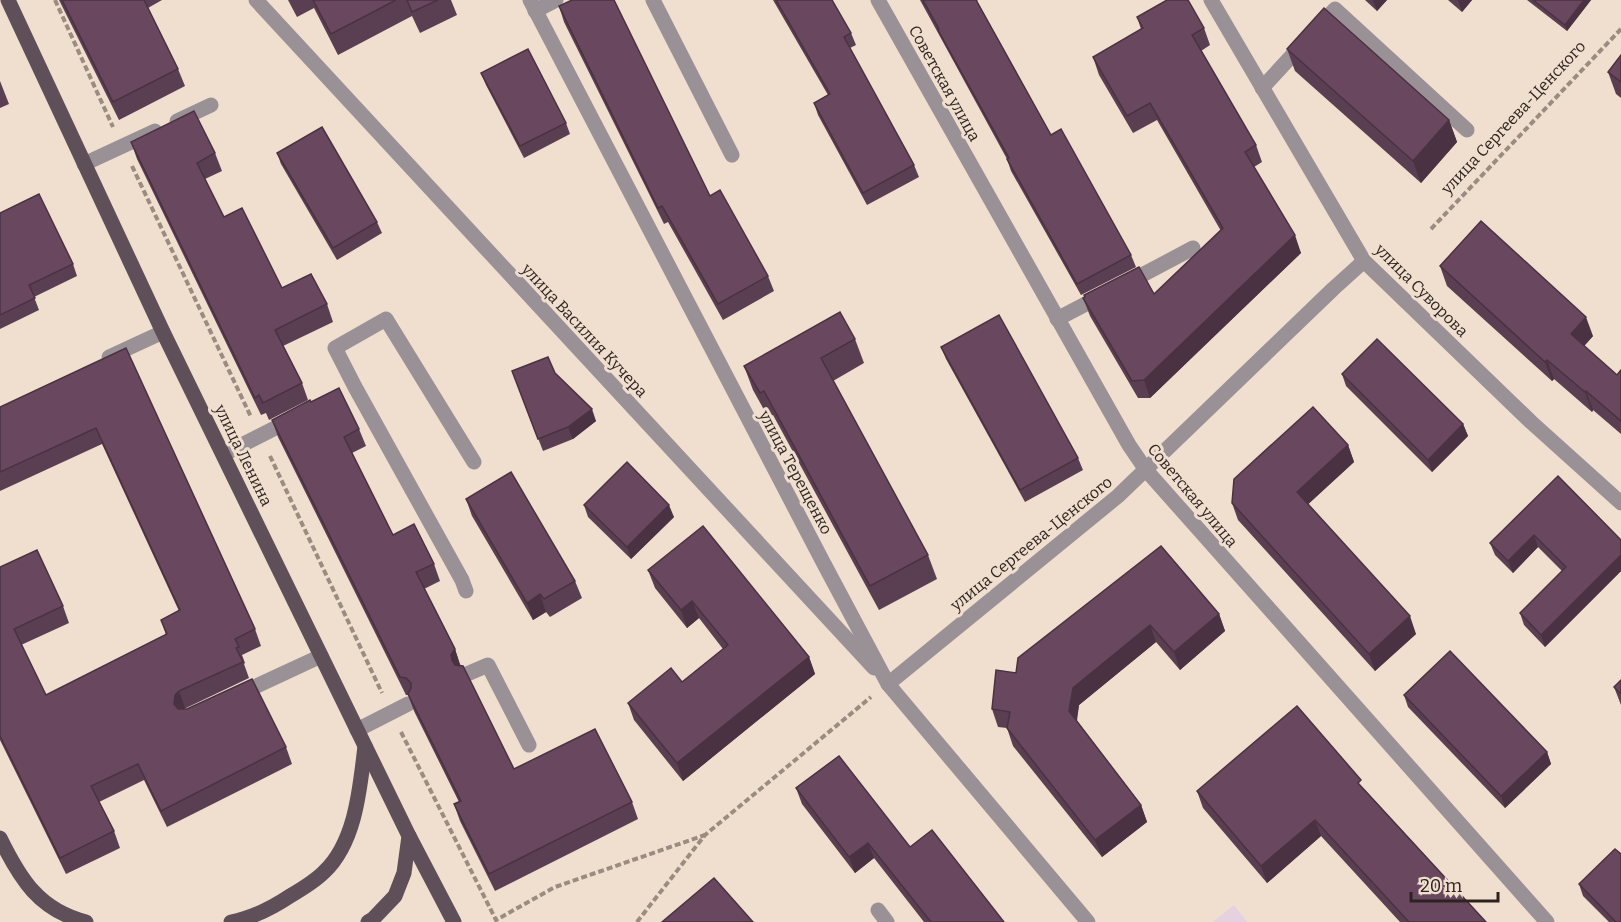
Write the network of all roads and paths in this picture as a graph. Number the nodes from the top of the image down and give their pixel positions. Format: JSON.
{"nodes":[{"id":1,"x":8,"y":0,"type":"edge"},
{"id":2,"x":55,"y":0,"type":"edge"},
{"id":3,"x":256,"y":0,"type":"edge"},
{"id":4,"x":556,"y":0,"type":"edge"},
{"id":5,"x":653,"y":0,"type":"edge"},
{"id":6,"x":878,"y":0,"type":"edge"},
{"id":7,"x":1211,"y":0,"type":"edge"},
{"id":8,"x":533,"y":6,"type":"edge"},
{"id":9,"x":1621,"y":29,"type":"edge"},
{"id":10,"x":1262,"y":88,"type":"junction"},
{"id":11,"x":211,"y":105,"type":"dead end"},
{"id":12,"x":1467,"y":130,"type":"dead end"},
{"id":13,"x":122,"y":146,"type":"junction"},
{"id":14,"x":732,"y":154,"type":"dead end"},
{"id":15,"x":84,"y":164,"type":"junction"},
{"id":16,"x":1431,"y":229,"type":"dead end"},
{"id":17,"x":1192,"y":248,"type":"dead end"},
{"id":18,"x":1364,"y":261,"type":"junction"},
{"id":19,"x":1057,"y":319,"type":"junction"},
{"id":20,"x":163,"y":332,"type":"junction"},
{"id":21,"x":93,"y":365,"type":"edge"},
{"id":22,"x":302,"y":414,"type":"edge"},
{"id":23,"x":260,"y":436,"type":"junction"},
{"id":24,"x":224,"y":454,"type":"junction"},
{"id":25,"x":474,"y":462,"type":"dead end"},
{"id":26,"x":1146,"y":470,"type":"junction"},
{"id":27,"x":1621,"y":503,"type":"edge"},
{"id":28,"x":466,"y":591,"type":"dead end"},
{"id":29,"x":321,"y":656,"type":"junction"},
{"id":30,"x":467,"y":674,"type":"edge"},
{"id":31,"x":888,"y":684,"type":"junction"},
{"id":32,"x":221,"y":702,"type":"edge"},
{"id":33,"x":408,"y":704,"type":"edge"},
{"id":34,"x":392,"y":713,"type":"junction"},
{"id":35,"x":357,"y":730,"type":"junction"},
{"id":36,"x":529,"y":745,"type":"dead end"},
{"id":37,"x":365,"y":746,"type":"junction"},
{"id":38,"x":705,"y":835,"type":"junction"},
{"id":39,"x":409,"y":836,"type":"junction"},
{"id":40,"x":0,"y":838,"type":"edge"},
{"id":41,"x":86,"y":922,"type":"edge"},
{"id":42,"x":231,"y":922,"type":"edge"},
{"id":43,"x":369,"y":922,"type":"edge"},
{"id":44,"x":454,"y":922,"type":"edge"},
{"id":45,"x":637,"y":922,"type":"edge"},
{"id":46,"x":1088,"y":922,"type":"edge"},
{"id":47,"x":1547,"y":922,"type":"edge"}],
"edges":[{"from":1,"to":15,"type":"main road","name":"улица Ленина"},
{"from":2,"to":13,"type":"path"},
{"from":3,"to":31,"type":"street","name":"улица Василия Кучера"},
{"from":4,"to":8,"type":"street"},
{"from":5,"to":14,"type":"street"},
{"from":6,"to":19,"type":"street","name":"Советская улица"},
{"from":7,"to":10,"type":"street","name":"улица Суворова"},
{"from":8,"to":31,"type":"street","name":"улица Терещенко"},
{"from":9,"to":16,"type":"path","name":"улица Сергеева-Ценского"},
{"from":10,"to":12,"type":"street"},
{"from":10,"to":18,"type":"street","name":"улица Суворова"},
{"from":11,"to":13,"type":"street"},
{"from":13,"to":15,"type":"street"},
{"from":13,"to":23,"type":"path"},
{"from":15,"to":20,"type":"main road","name":"улица Ленина"},
{"from":17,"to":19,"type":"street"},
{"from":18,"to":26,"type":"street","name":"улица Сергеева-Ценского"},
{"from":18,"to":27,"type":"street","name":"улица Суворова"},
{"from":19,"to":26,"type":"street","name":"Советская улица"},
{"from":20,"to":21,"type":"street"},
{"from":20,"to":24,"type":"main road","name":"улица Ленина"},
{"from":22,"to":23,"type":"street"},
{"from":23,"to":24,"type":"street"},
{"from":23,"to":34,"type":"path"},
{"from":24,"to":29,"type":"main road","name":"улица Ленина"},
{"from":25,"to":28,"type":"street"},
{"from":26,"to":31,"type":"street","name":"улица Сергеева-Ценского"},
{"from":26,"to":47,"type":"street","name":"Советская улица"},
{"from":29,"to":32,"type":"street"},
{"from":29,"to":35,"type":"main road","name":"улица Ленина"},
{"from":30,"to":36,"type":"street"},
{"from":31,"to":38,"type":"path"},
{"from":31,"to":46,"type":"street","name":"улица Терещенко"},
{"from":33,"to":34,"type":"street"},
{"from":34,"to":35,"type":"street"},
{"from":34,"to":38,"type":"path"},
{"from":35,"to":37,"type":"main road","name":"улица Ленина"},
{"from":37,"to":39,"type":"main road","name":"улица Ленина"},
{"from":37,"to":42,"type":"main road"},
{"from":38,"to":45,"type":"path"},
{"from":39,"to":43,"type":"main road"},
{"from":39,"to":44,"type":"main road","name":"улица Ленина"},
{"from":40,"to":41,"type":"main road"}]}
